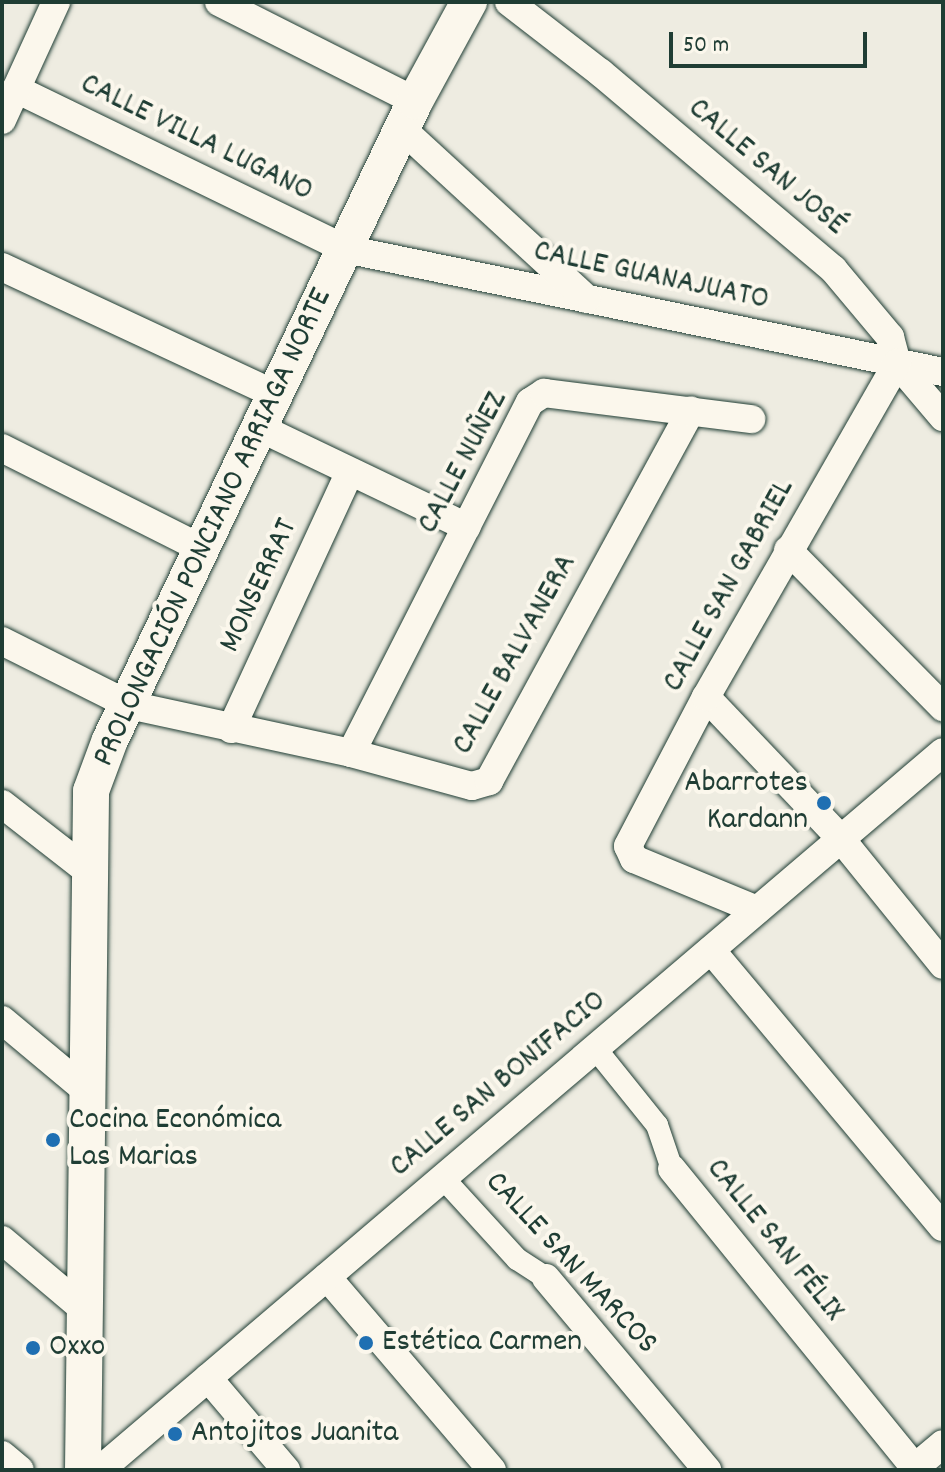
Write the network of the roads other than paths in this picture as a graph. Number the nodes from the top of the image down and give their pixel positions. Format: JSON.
{"nodes":[{"id":1,"x":56,"y":2,"type":"edge"},
{"id":2,"x":219,"y":2,"type":"edge"},
{"id":3,"x":469,"y":2,"type":"edge"},
{"id":4,"x":509,"y":2,"type":"edge"},
{"id":5,"x":16,"y":89,"type":"junction"},
{"id":6,"x":409,"y":115,"type":"junction"},
{"id":7,"x":2,"y":120,"type":"edge"},
{"id":8,"x":345,"y":249,"type":"junction"},
{"id":9,"x":2,"y":267,"type":"edge"},
{"id":10,"x":587,"y":299,"type":"junction"},
{"id":11,"x":897,"y":363,"type":"junction"},
{"id":12,"x":943,"y":372,"type":"edge"},
{"id":13,"x":276,"y":395,"type":"junction"},
{"id":14,"x":691,"y":410,"type":"junction"},
{"id":15,"x":943,"y":417,"type":"edge"},
{"id":16,"x":751,"y":419,"type":"dead end"},
{"id":17,"x":260,"y":428,"type":"junction"},
{"id":18,"x":2,"y":448,"type":"edge"},
{"id":19,"x":350,"y":472,"type":"junction"},
{"id":20,"x":467,"y":527,"type":"junction"},
{"id":21,"x":203,"y":549,"type":"junction"},
{"id":22,"x":788,"y":550,"type":"junction"},
{"id":23,"x":2,"y":641,"type":"edge"},
{"id":24,"x":706,"y":697,"type":"junction"},
{"id":25,"x":129,"y":705,"type":"junction"},
{"id":26,"x":943,"y":707,"type":"edge"},
{"id":27,"x":231,"y":729,"type":"junction"},
{"id":28,"x":943,"y":752,"type":"edge"},
{"id":29,"x":351,"y":753,"type":"junction"},
{"id":30,"x":2,"y":804,"type":"edge"},
{"id":31,"x":841,"y":839,"type":"junction"},
{"id":32,"x":92,"y":874,"type":"junction"},
{"id":33,"x":757,"y":910,"type":"junction"},
{"id":34,"x":711,"y":950,"type":"junction"},
{"id":35,"x":943,"y":965,"type":"edge"},
{"id":36,"x":2,"y":1020,"type":"edge"},
{"id":37,"x":595,"y":1048,"type":"junction"},
{"id":38,"x":88,"y":1092,"type":"junction"},
{"id":39,"x":672,"y":1169,"type":"joint"},
{"id":40,"x":443,"y":1178,"type":"junction"},
{"id":41,"x":943,"y":1227,"type":"edge"},
{"id":42,"x":2,"y":1240,"type":"edge"},
{"id":43,"x":327,"y":1277,"type":"junction"},
{"id":44,"x":546,"y":1278,"type":"joint"},
{"id":45,"x":86,"y":1311,"type":"junction"},
{"id":46,"x":208,"y":1378,"type":"junction"},
{"id":47,"x":2,"y":1455,"type":"edge"},
{"id":48,"x":928,"y":1461,"type":"edge"},
{"id":49,"x":20,"y":1470,"type":"edge"},
{"id":50,"x":83,"y":1470,"type":"edge"},
{"id":51,"x":100,"y":1470,"type":"edge"},
{"id":52,"x":286,"y":1470,"type":"edge"},
{"id":53,"x":492,"y":1470,"type":"edge"},
{"id":54,"x":707,"y":1470,"type":"edge"}],
"edges":[{"from":1,"to":5,"type":"street"},
{"from":2,"to":6,"type":"street"},
{"from":3,"to":6,"type":"street","name":"PROLONGACIÓN PONCIANO ARRIAGA NORTE"},
{"from":4,"to":11,"type":"street","name":"CALLE SAN JOSÉ"},
{"from":5,"to":7,"type":"street"},
{"from":5,"to":8,"type":"street","name":"CALLE VILLA LUGANO"},
{"from":6,"to":8,"type":"street","name":"PROLONGACIÓN PONCIANO ARRIAGA NORTE"},
{"from":6,"to":10,"type":"street"},
{"from":8,"to":10,"type":"street","name":"CALLE GUANAJUATO"},
{"from":8,"to":13,"type":"street","name":"PROLONGACIÓN PONCIANO ARRIAGA NORTE"},
{"from":9,"to":13,"type":"street"},
{"from":10,"to":11,"type":"street","name":"CALLE GUANAJUATO"},
{"from":11,"to":12,"type":"street","name":"CALLE GUANAJUATO"},
{"from":11,"to":15,"type":"street","name":"CALLE SAN JOSÉ"},
{"from":11,"to":22,"type":"street","name":"CALLE SAN GABRIEL"},
{"from":13,"to":17,"type":"street","name":"PROLONGACIÓN PONCIANO ARRIAGA NORTE"},
{"from":14,"to":16,"type":"street","name":"CALLE NUÑEZ"},
{"from":14,"to":20,"type":"street","name":"CALLE NUÑEZ"},
{"from":14,"to":29,"type":"street","name":"CALLE BALVANERA"},
{"from":17,"to":19,"type":"street"},
{"from":17,"to":21,"type":"street","name":"PROLONGACIÓN PONCIANO ARRIAGA NORTE"},
{"from":18,"to":21,"type":"street"},
{"from":19,"to":20,"type":"street"},
{"from":19,"to":27,"type":"street","name":"MONSERRAT"},
{"from":20,"to":29,"type":"street","name":"CALLE NUÑEZ"},
{"from":21,"to":25,"type":"street","name":"PROLONGACIÓN PONCIANO ARRIAGA NORTE"},
{"from":22,"to":24,"type":"street","name":"CALLE SAN GABRIEL"},
{"from":22,"to":26,"type":"street"},
{"from":23,"to":25,"type":"street","name":"CALLE BALVANERA"},
{"from":24,"to":31,"type":"street"},
{"from":24,"to":33,"type":"street","name":"CALLE SAN GABRIEL"},
{"from":25,"to":27,"type":"street","name":"CALLE BALVANERA"},
{"from":25,"to":32,"type":"street","name":"PROLONGACIÓN PONCIANO ARRIAGA NORTE"},
{"from":27,"to":29,"type":"street","name":"CALLE BALVANERA"},
{"from":28,"to":31,"type":"street","name":"CALLE SAN BONIFACIO"},
{"from":30,"to":32,"type":"street"},
{"from":31,"to":33,"type":"street","name":"CALLE SAN BONIFACIO"},
{"from":31,"to":35,"type":"street"},
{"from":32,"to":38,"type":"street","name":"PROLONGACIÓN PONCIANO ARRIAGA NORTE"},
{"from":33,"to":34,"type":"street","name":"CALLE SAN BONIFACIO"},
{"from":34,"to":37,"type":"street","name":"CALLE SAN BONIFACIO"},
{"from":34,"to":41,"type":"street"},
{"from":36,"to":38,"type":"street"},
{"from":37,"to":39,"type":"street","name":"CALLE SAN FÉLIX"},
{"from":37,"to":40,"type":"street","name":"CALLE SAN BONIFACIO"},
{"from":38,"to":45,"type":"street","name":"PROLONGACIÓN PONCIANO ARRIAGA NORTE"},
{"from":39,"to":48,"type":"street","name":"CALLE SAN FÉLIX"},
{"from":40,"to":43,"type":"street","name":"CALLE SAN BONIFACIO"},
{"from":40,"to":44,"type":"street","name":"CALLE SAN MARCOS"},
{"from":42,"to":45,"type":"street"},
{"from":43,"to":46,"type":"street","name":"CALLE SAN BONIFACIO"},
{"from":43,"to":53,"type":"street"},
{"from":44,"to":54,"type":"street","name":"CALLE SAN MARCOS"},
{"from":45,"to":50,"type":"street","name":"PROLONGACIÓN PONCIANO ARRIAGA NORTE"},
{"from":46,"to":51,"type":"street","name":"CALLE SAN BONIFACIO"},
{"from":46,"to":52,"type":"street"},
{"from":47,"to":49,"type":"street"}]}
